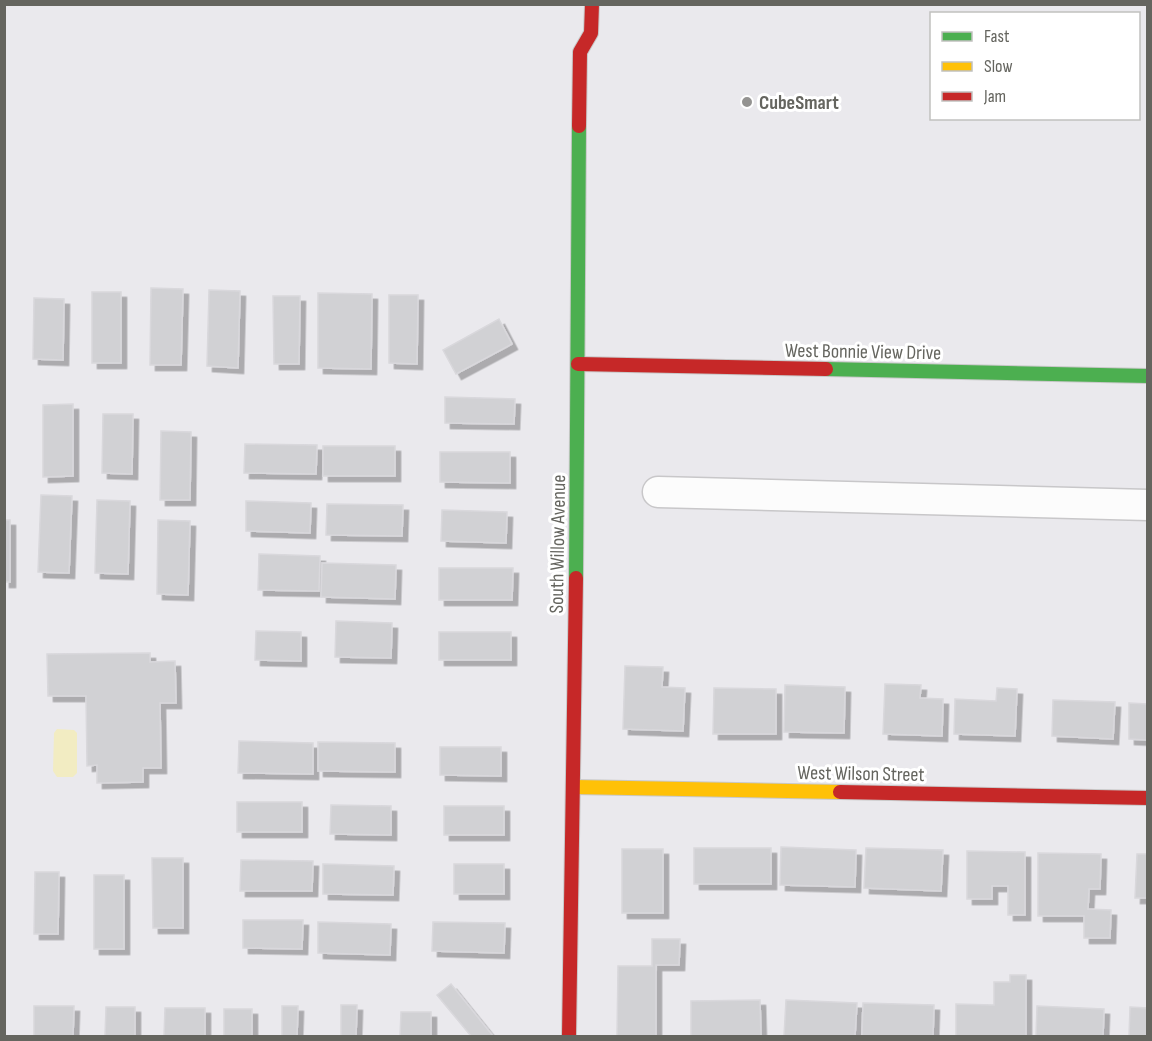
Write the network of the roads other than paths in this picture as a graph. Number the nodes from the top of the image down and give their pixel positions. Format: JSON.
{"nodes":[{"id":1,"x":592,"y":4,"type":"edge"},
{"id":2,"x":569,"y":34,"type":"dead end"},
{"id":3,"x":580,"y":52,"type":"junction"},
{"id":4,"x":578,"y":364,"type":"junction"},
{"id":5,"x":1148,"y":376,"type":"edge"},
{"id":6,"x":658,"y":492,"type":"dead end"},
{"id":7,"x":1148,"y":505,"type":"edge"},
{"id":8,"x":574,"y":787,"type":"junction"},
{"id":9,"x":1148,"y":798,"type":"edge"},
{"id":10,"x":569,"y":1036,"type":"edge"}],
"edges":[{"from":1,"to":3,"type":"street","name":"South Willow Avenue"},
{"from":2,"to":3,"type":"street"},
{"from":3,"to":4,"type":"street","name":"South Willow Avenue"},
{"from":4,"to":5,"type":"street","name":"West Bonnie View Drive"},
{"from":4,"to":8,"type":"street","name":"South Willow Avenue"},
{"from":6,"to":7,"type":"street"},
{"from":8,"to":9,"type":"street","name":"West Wilson Street"},
{"from":8,"to":10,"type":"street","name":"South Willow Avenue"}]}
